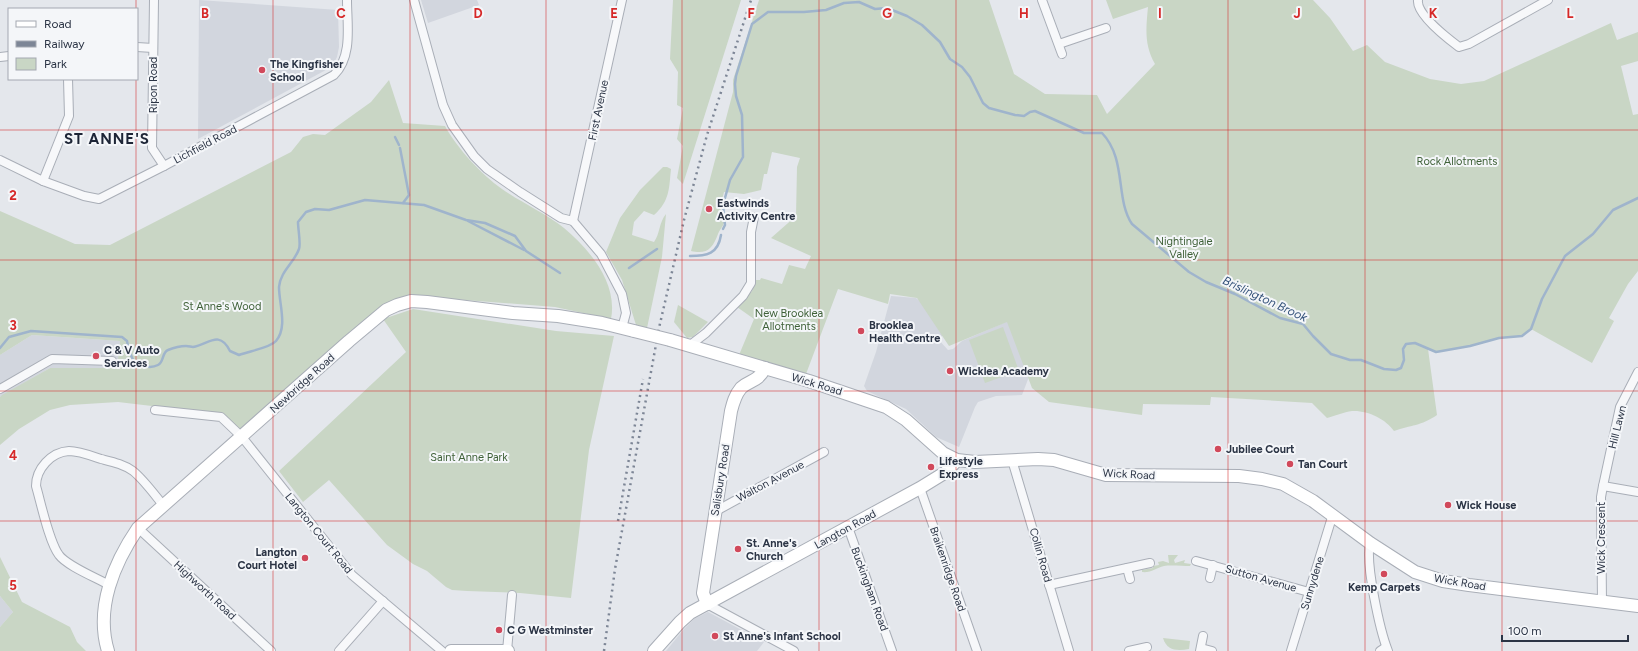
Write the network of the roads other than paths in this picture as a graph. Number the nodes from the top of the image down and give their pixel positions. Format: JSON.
{"nodes":[{"id":1,"x":154,"y":0,"type":"edge"},
{"id":2,"x":347,"y":0,"type":"edge"},
{"id":3,"x":414,"y":0,"type":"edge"},
{"id":4,"x":622,"y":0,"type":"edge"},
{"id":5,"x":1042,"y":0,"type":"edge"},
{"id":6,"x":1418,"y":0,"type":"edge"},
{"id":7,"x":1548,"y":0,"type":"edge"},
{"id":8,"x":1106,"y":28,"type":"dead end"},
{"id":9,"x":1059,"y":44,"type":"junction"},
{"id":10,"x":138,"y":47,"type":"edge"},
{"id":11,"x":153,"y":48,"type":"junction"},
{"id":12,"x":1062,"y":54,"type":"dead end"},
{"id":13,"x":68,"y":80,"type":"edge"},
{"id":14,"x":0,"y":160,"type":"edge"},
{"id":15,"x":164,"y":166,"type":"junction"},
{"id":16,"x":43,"y":181,"type":"junction"},
{"id":17,"x":754,"y":217,"type":"dead end"},
{"id":18,"x":573,"y":221,"type":"junction"},
{"id":19,"x":622,"y":328,"type":"junction"},
{"id":20,"x":689,"y":346,"type":"junction"},
{"id":21,"x":112,"y":361,"type":"dead end"},
{"id":22,"x":765,"y":368,"type":"junction"},
{"id":23,"x":1638,"y":372,"type":"edge"},
{"id":24,"x":1635,"y":385,"type":"edge"},
{"id":25,"x":0,"y":389,"type":"edge"},
{"id":26,"x":155,"y":410,"type":"dead end"},
{"id":27,"x":242,"y":437,"type":"junction"},
{"id":28,"x":824,"y":452,"type":"dead end"},
{"id":29,"x":957,"y":460,"type":"junction"},
{"id":30,"x":1012,"y":460,"type":"junction"},
{"id":31,"x":1604,"y":486,"type":"junction"},
{"id":32,"x":920,"y":488,"type":"junction"},
{"id":33,"x":1638,"y":492,"type":"edge"},
{"id":34,"x":163,"y":505,"type":"junction"},
{"id":35,"x":716,"y":510,"type":"junction"},
{"id":36,"x":1333,"y":514,"type":"junction"},
{"id":37,"x":848,"y":527,"type":"junction"},
{"id":38,"x":138,"y":528,"type":"junction"},
{"id":39,"x":1370,"y":543,"type":"junction"},
{"id":40,"x":1196,"y":561,"type":"dead end"},
{"id":41,"x":1150,"y":563,"type":"dead end"},
{"id":42,"x":1213,"y":565,"type":"junction"},
{"id":43,"x":1127,"y":568,"type":"junction"},
{"id":44,"x":1210,"y":578,"type":"dead end"},
{"id":45,"x":1130,"y":579,"type":"dead end"},
{"id":46,"x":109,"y":585,"type":"junction"},
{"id":47,"x":1049,"y":585,"type":"junction"},
{"id":48,"x":1309,"y":592,"type":"junction"},
{"id":49,"x":512,"y":595,"type":"dead end"},
{"id":50,"x":383,"y":601,"type":"junction"},
{"id":51,"x":1602,"y":602,"type":"junction"},
{"id":52,"x":707,"y":604,"type":"junction"},
{"id":53,"x":1638,"y":606,"type":"edge"},
{"id":54,"x":1203,"y":636,"type":"dead end"},
{"id":55,"x":1147,"y":645,"type":"edge"},
{"id":56,"x":1200,"y":650,"type":"edge"},
{"id":57,"x":1385,"y":650,"type":"edge"},
{"id":58,"x":108,"y":651,"type":"edge"},
{"id":59,"x":271,"y":651,"type":"edge"},
{"id":60,"x":339,"y":651,"type":"edge"},
{"id":61,"x":442,"y":651,"type":"edge"},
{"id":62,"x":451,"y":651,"type":"edge"},
{"id":63,"x":508,"y":651,"type":"edge"},
{"id":64,"x":654,"y":651,"type":"edge"},
{"id":65,"x":794,"y":651,"type":"edge"},
{"id":66,"x":892,"y":651,"type":"edge"},
{"id":67,"x":977,"y":651,"type":"edge"},
{"id":68,"x":1069,"y":651,"type":"edge"},
{"id":69,"x":1129,"y":651,"type":"edge"},
{"id":70,"x":1212,"y":651,"type":"edge"},
{"id":71,"x":1291,"y":651,"type":"edge"}],
"edges":[{"from":1,"to":11,"type":"street","name":"Ripon Road"},
{"from":2,"to":15,"type":"street","name":"Lichfield Road"},
{"from":3,"to":18,"type":"street"},
{"from":4,"to":18,"type":"street","name":"First Avenue"},
{"from":5,"to":9,"type":"street"},
{"from":6,"to":7,"type":"street"},
{"from":8,"to":9,"type":"street"},
{"from":9,"to":12,"type":"street"},
{"from":10,"to":11,"type":"street"},
{"from":11,"to":15,"type":"street","name":"Ripon Road"},
{"from":13,"to":16,"type":"street"},
{"from":14,"to":16,"type":"street","name":"Lichfield Road"},
{"from":15,"to":16,"type":"street","name":"Lichfield Road"},
{"from":17,"to":20,"type":"street"},
{"from":18,"to":19,"type":"street"},
{"from":19,"to":20,"type":"street","name":"Wick Road","bridge":true},
{"from":19,"to":27,"type":"street","name":"Newbridge Road"},
{"from":20,"to":22,"type":"street","name":"Wick Road"},
{"from":21,"to":25,"type":"street"},
{"from":22,"to":29,"type":"street","name":"Wick Road"},
{"from":22,"to":35,"type":"street","name":"Salisbury Road"},
{"from":23,"to":24,"type":"street","name":"Hill Lawn"},
{"from":24,"to":31,"type":"street","name":"Hill Lawn"},
{"from":26,"to":27,"type":"street","name":"Langton Court Road"},
{"from":27,"to":34,"type":"street","name":"Newbridge Road"},
{"from":27,"to":50,"type":"street","name":"Langton Court Road"},
{"from":28,"to":35,"type":"street","name":"Walton Avenue"},
{"from":29,"to":30,"type":"street","name":"Wick Road"},
{"from":29,"to":32,"type":"street","name":"Langton Road"},
{"from":30,"to":36,"type":"street","name":"Wick Road"},
{"from":30,"to":47,"type":"street","name":"Collin Road"},
{"from":31,"to":33,"type":"street","name":"Wick Crescent"},
{"from":31,"to":51,"type":"street","name":"Wick Crescent"},
{"from":32,"to":37,"type":"street","name":"Langton Road"},
{"from":32,"to":67,"type":"street","name":"Braikenridge Road"},
{"from":34,"to":38,"type":"street","name":"Newbridge Road"},
{"from":34,"to":46,"type":"street"},
{"from":35,"to":52,"type":"street","name":"Salisbury Road"},
{"from":36,"to":39,"type":"street","name":"Wick Road"},
{"from":36,"to":48,"type":"street","name":"Sunnydene"},
{"from":37,"to":52,"type":"street","name":"Langton Road"},
{"from":37,"to":66,"type":"street","name":"Buckingham Road"},
{"from":38,"to":46,"type":"street","name":"Newbridge Road"},
{"from":38,"to":59,"type":"street","name":"Highworth Road"},
{"from":39,"to":51,"type":"street","name":"Wick Road"},
{"from":39,"to":57,"type":"street"},
{"from":40,"to":42,"type":"street","name":"Sutton Avenue"},
{"from":41,"to":43,"type":"street"},
{"from":42,"to":44,"type":"street","name":"Sutton Avenue"},
{"from":42,"to":48,"type":"street","name":"Sutton Avenue"},
{"from":43,"to":45,"type":"street"},
{"from":43,"to":47,"type":"street"},
{"from":46,"to":58,"type":"street","name":"Newbridge Road"},
{"from":47,"to":68,"type":"street","name":"Collin Road"},
{"from":48,"to":71,"type":"street","name":"Sunnydene"},
{"from":49,"to":63,"type":"street"},
{"from":50,"to":60,"type":"street"},
{"from":50,"to":61,"type":"street","name":"Langton Court Road"},
{"from":51,"to":53,"type":"street","name":"Wick Road"},
{"from":52,"to":64,"type":"street"},
{"from":52,"to":65,"type":"street"},
{"from":54,"to":56,"type":"street"},
{"from":55,"to":69,"type":"street"},
{"from":56,"to":70,"type":"street"},
{"from":62,"to":63,"type":"street"}]}
